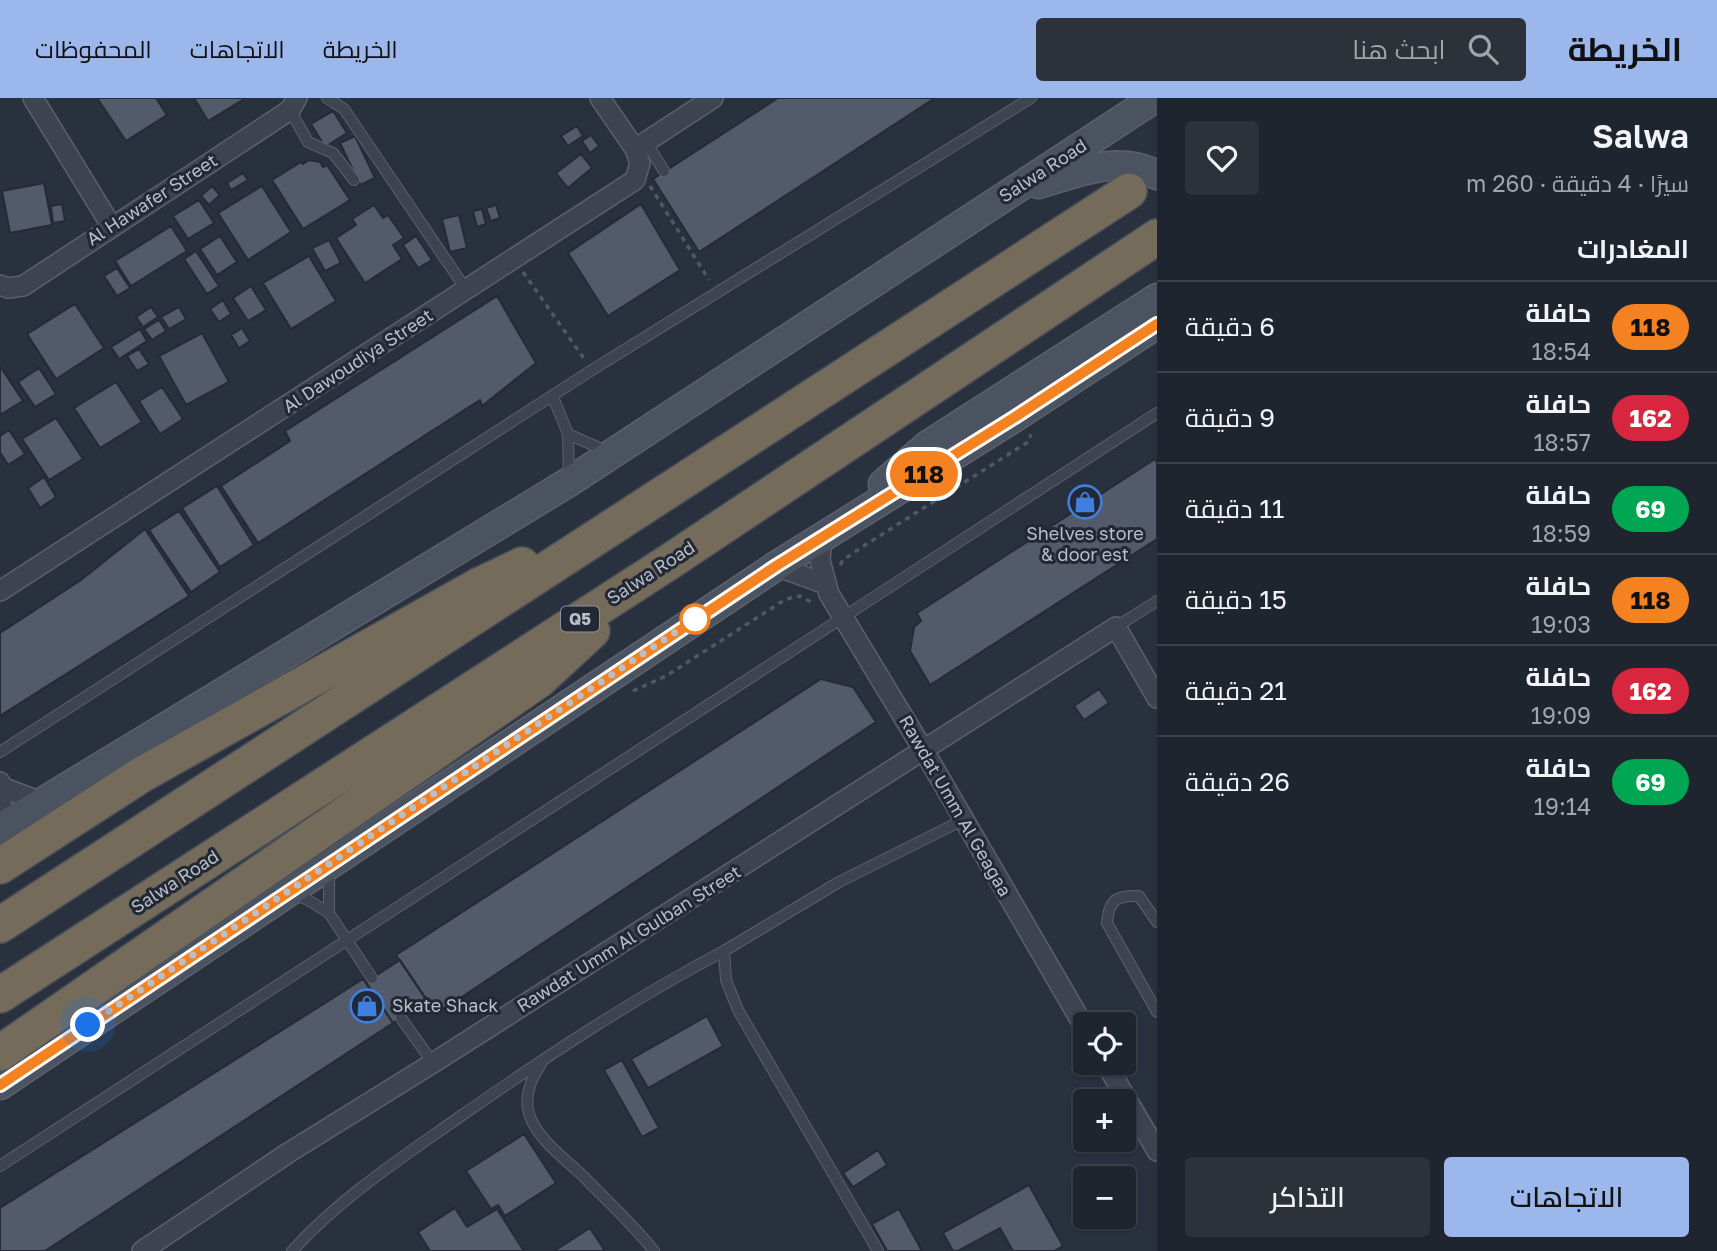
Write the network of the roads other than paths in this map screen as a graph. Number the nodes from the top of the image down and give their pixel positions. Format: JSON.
{"nodes":[{"id":1,"x":33,"y":98,"type":"edge"},
{"id":2,"x":327,"y":98,"type":"edge"},
{"id":3,"x":600,"y":98,"type":"edge"},
{"id":4,"x":713,"y":98,"type":"edge"},
{"id":5,"x":1031,"y":98,"type":"edge"},
{"id":6,"x":1134,"y":98,"type":"edge"},
{"id":7,"x":1155,"y":98,"type":"edge"},
{"id":8,"x":293,"y":104,"type":"edge"},
{"id":9,"x":1157,"y":121,"type":"edge"},
{"id":10,"x":1111,"y":126,"type":"junction"},
{"id":11,"x":640,"y":146,"type":"junction"},
{"id":12,"x":664,"y":171,"type":"dead end"},
{"id":13,"x":354,"y":180,"type":"dead end"},
{"id":14,"x":1143,"y":183,"type":"edge"},
{"id":15,"x":1011,"y":191,"type":"junction"},
{"id":16,"x":112,"y":227,"type":"junction"},
{"id":17,"x":1157,"y":237,"type":"edge"},
{"id":18,"x":0,"y":285,"type":"edge"},
{"id":19,"x":467,"y":290,"type":"junction"},
{"id":20,"x":1157,"y":298,"type":"edge"},
{"id":21,"x":1157,"y":324,"type":"edge"},
{"id":22,"x":553,"y":397,"type":"junction"},
{"id":23,"x":1157,"y":413,"type":"edge"},
{"id":24,"x":568,"y":434,"type":"junction"},
{"id":25,"x":612,"y":454,"type":"junction"},
{"id":26,"x":569,"y":482,"type":"junction"},
{"id":27,"x":643,"y":509,"type":"junction"},
{"id":28,"x":850,"y":519,"type":"junction"},
{"id":29,"x":822,"y":536,"type":"junction"},
{"id":30,"x":669,"y":562,"type":"junction"},
{"id":31,"x":776,"y":566,"type":"junction"},
{"id":32,"x":827,"y":589,"type":"junction"},
{"id":33,"x":0,"y":591,"type":"edge"},
{"id":34,"x":1157,"y":601,"type":"edge"},
{"id":35,"x":843,"y":618,"type":"junction"},
{"id":36,"x":1116,"y":627,"type":"junction"},
{"id":37,"x":1157,"y":698,"type":"edge"},
{"id":38,"x":924,"y":751,"type":"junction"},
{"id":39,"x":0,"y":752,"type":"edge"},
{"id":40,"x":1,"y":784,"type":"edge"},
{"id":41,"x":41,"y":802,"type":"junction"},
{"id":42,"x":963,"y":820,"type":"junction"},
{"id":43,"x":1,"y":827,"type":"edge"},
{"id":44,"x":330,"y":862,"type":"junction"},
{"id":45,"x":0,"y":866,"type":"edge"},
{"id":46,"x":286,"y":892,"type":"junction"},
{"id":47,"x":329,"y":913,"type":"junction"},
{"id":48,"x":1157,"y":922,"type":"edge"},
{"id":49,"x":0,"y":925,"type":"edge"},
{"id":50,"x":347,"y":942,"type":"junction"},
{"id":51,"x":724,"y":951,"type":"junction"},
{"id":52,"x":372,"y":978,"type":"dead end"},
{"id":53,"x":0,"y":995,"type":"edge"},
{"id":54,"x":1076,"y":1012,"type":"edge"},
{"id":55,"x":1157,"y":1012,"type":"edge"},
{"id":56,"x":401,"y":1018,"type":"dead end"},
{"id":57,"x":0,"y":1054,"type":"edge"},
{"id":58,"x":545,"y":1058,"type":"junction"},
{"id":59,"x":433,"y":1063,"type":"junction"},
{"id":60,"x":1113,"y":1075,"type":"edge"},
{"id":61,"x":0,"y":1085,"type":"edge"},
{"id":62,"x":1157,"y":1151,"type":"edge"},
{"id":63,"x":0,"y":1166,"type":"edge"},
{"id":64,"x":142,"y":1251,"type":"edge"},
{"id":65,"x":292,"y":1251,"type":"edge"},
{"id":66,"x":654,"y":1251,"type":"edge"},
{"id":67,"x":878,"y":1251,"type":"edge"}],
"edges":[{"from":1,"to":16,"type":"street"},
{"from":2,"to":19,"type":"lane"},
{"from":3,"to":11,"type":"street"},
{"from":4,"to":11,"type":"street"},
{"from":5,"to":22,"type":"lane"},
{"from":6,"to":10,"type":"main road"},
{"from":7,"to":10,"type":"main road","name":"Salwa Road"},
{"from":8,"to":13,"type":"lane"},
{"from":8,"to":16,"type":"street","name":"Al Hawafer Street"},
{"from":9,"to":10,"type":"main road"},
{"from":10,"to":15,"type":"main road","name":"Salwa Road"},
{"from":11,"to":12,"type":"lane"},
{"from":11,"to":19,"type":"street","name":"Al Dawoudiya Street"},
{"from":14,"to":15,"type":"main road"},
{"from":14,"to":27,"type":"highway"},
{"from":15,"to":25,"type":"main road","name":"Salwa Road"},
{"from":16,"to":18,"type":"street","name":"Al Hawafer Street"},
{"from":17,"to":30,"type":"highway","name":"Salwa Road","number":"Q5"},
{"from":19,"to":33,"type":"street","name":"Al Dawoudiya Street"},
{"from":20,"to":28,"type":"main road"},
{"from":21,"to":28,"type":"main road"},
{"from":22,"to":24,"type":"lane"},
{"from":22,"to":39,"type":"lane"},
{"from":23,"to":35,"type":"lane"},
{"from":24,"to":25,"type":"lane"},
{"from":24,"to":26,"type":"lane"},
{"from":25,"to":26,"type":"main road","name":"Salwa Road"},
{"from":26,"to":41,"type":"main road","name":"Salwa Road"},
{"from":27,"to":45,"type":"highway"},
{"from":27,"to":49,"type":"highway"},
{"from":28,"to":29,"type":"main road"},
{"from":29,"to":31,"type":"main road"},
{"from":29,"to":32,"type":"street"},
{"from":30,"to":53,"type":"highway","name":"Salwa Road","number":"Q5"},
{"from":30,"to":57,"type":"highway"},
{"from":31,"to":32,"type":"street"},
{"from":31,"to":44,"type":"main road"},
{"from":32,"to":35,"type":"street","name":"Rawdat Umm Al Geagaa"},
{"from":34,"to":36,"type":"lane"},
{"from":35,"to":38,"type":"street","name":"Rawdat Umm Al Geagaa"},
{"from":35,"to":50,"type":"lane"},
{"from":36,"to":37,"type":"street"},
{"from":36,"to":38,"type":"street","name":"Rawdat Umm Al Gulban Street"},
{"from":38,"to":42,"type":"street","name":"Rawdat Umm Al Geagaa"},
{"from":38,"to":59,"type":"street","name":"Rawdat Umm Al Gulban Street"},
{"from":40,"to":41,"type":"street","name":"Salwa Road"},
{"from":40,"to":43,"type":"street","name":"Salwa Road"},
{"from":41,"to":43,"type":"main road","name":"Salwa Road"},
{"from":42,"to":51,"type":"lane"},
{"from":42,"to":54,"type":"street","name":"Rawdat Umm Al Geagaa"},
{"from":44,"to":46,"type":"main road"},
{"from":44,"to":47,"type":"lane"},
{"from":46,"to":47,"type":"lane"},
{"from":46,"to":61,"type":"main road"},
{"from":47,"to":50,"type":"lane"},
{"from":48,"to":55,"type":"lane"},
{"from":50,"to":52,"type":"lane"},
{"from":50,"to":63,"type":"lane"},
{"from":51,"to":58,"type":"lane"},
{"from":51,"to":67,"type":"lane"},
{"from":56,"to":59,"type":"lane"},
{"from":58,"to":65,"type":"lane"},
{"from":58,"to":66,"type":"lane"},
{"from":59,"to":64,"type":"street","name":"Rawdat Umm Al Gulban Street"},
{"from":60,"to":62,"type":"street"}]}
